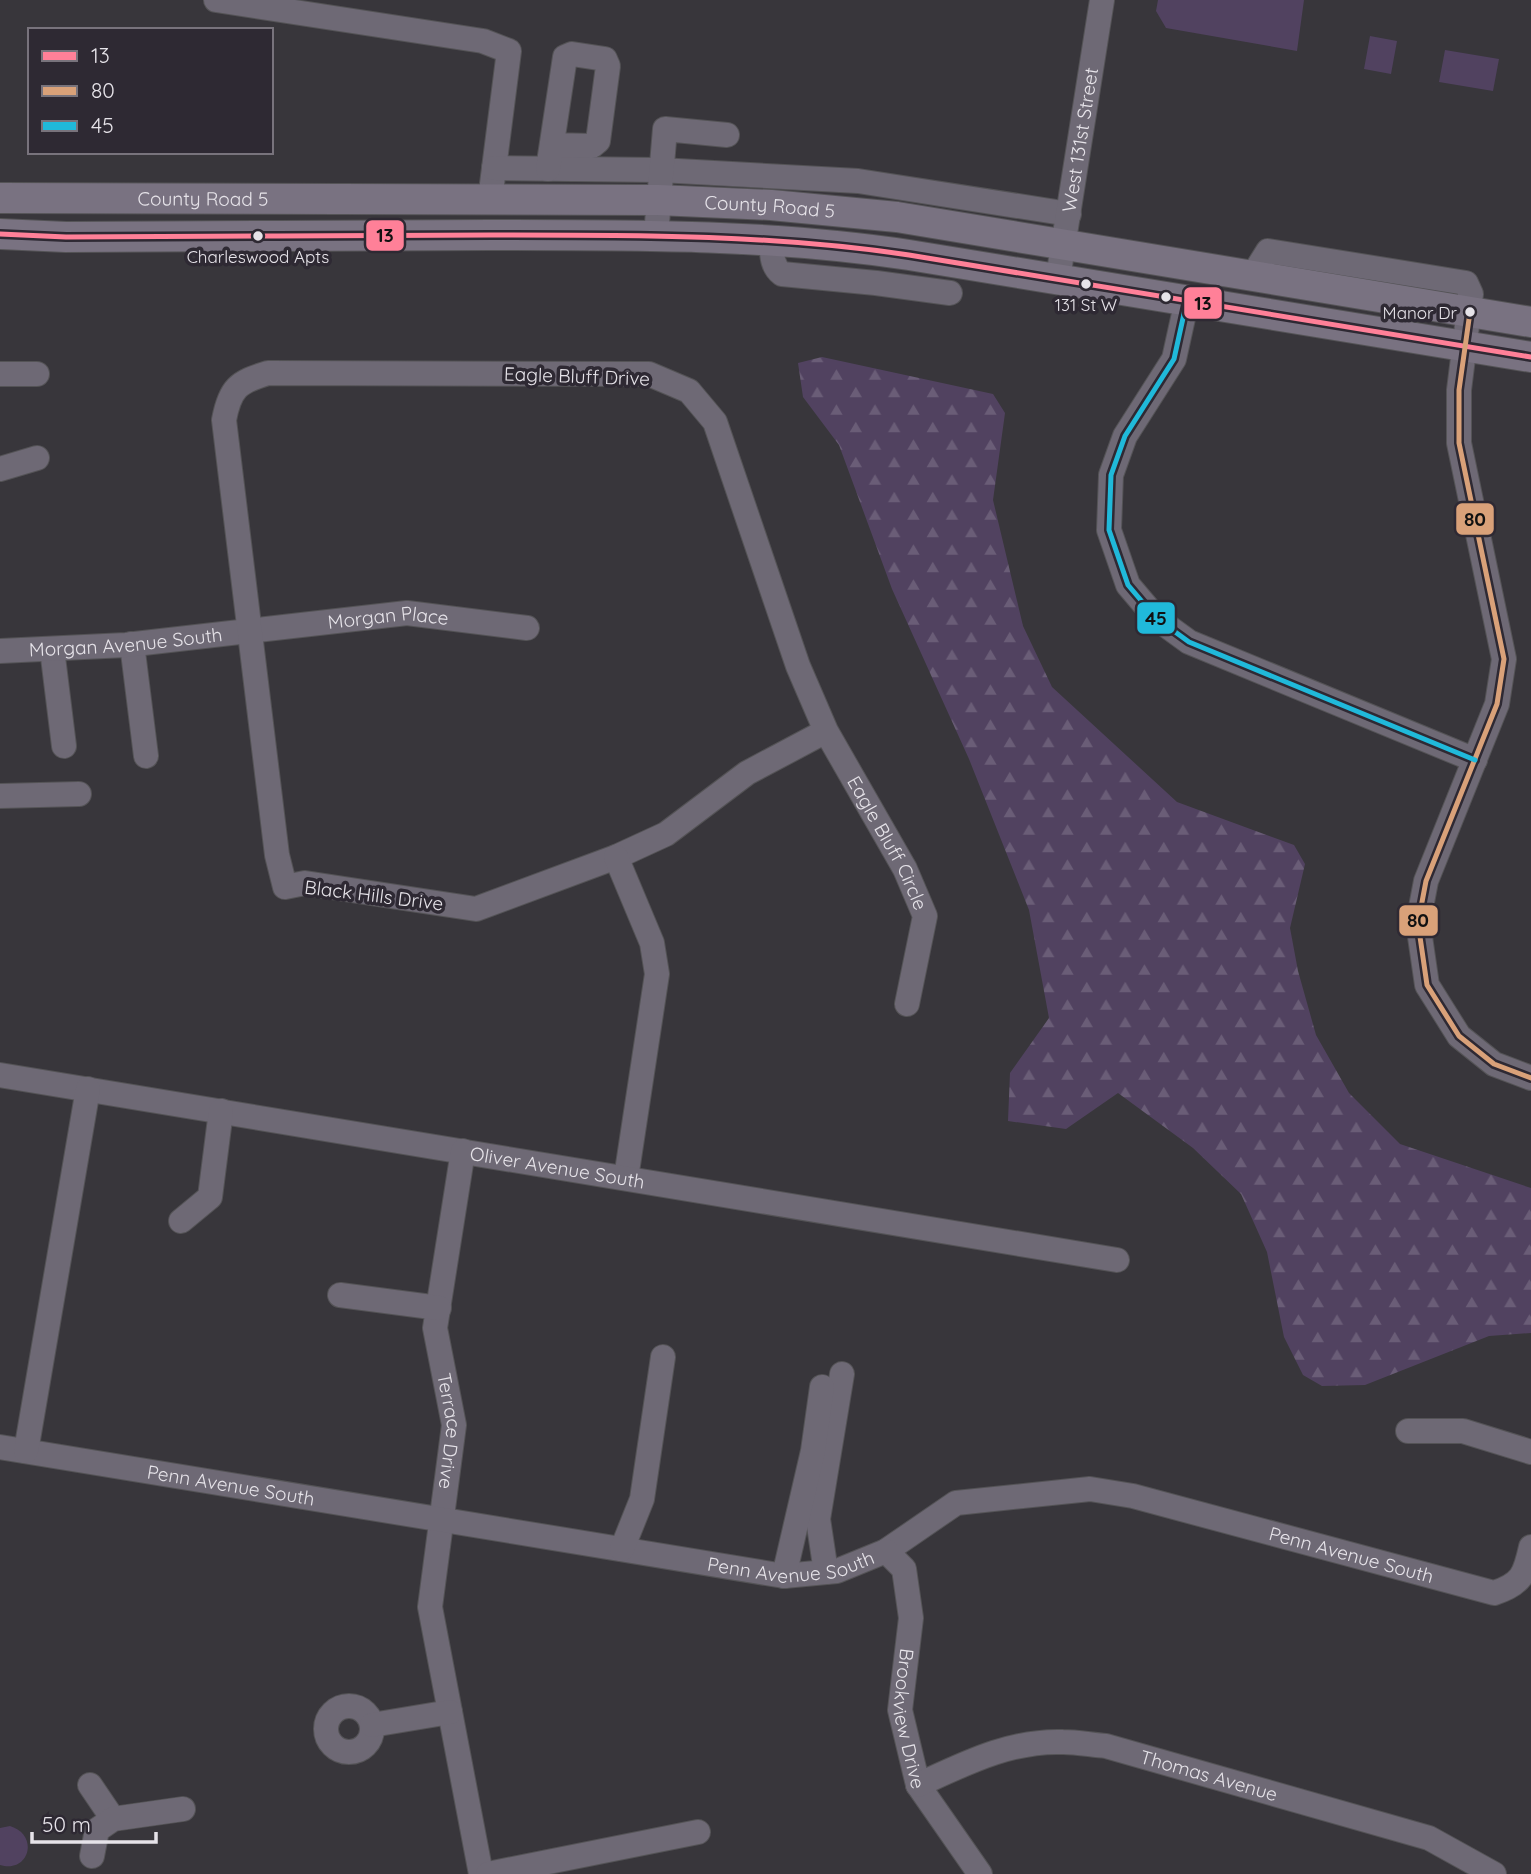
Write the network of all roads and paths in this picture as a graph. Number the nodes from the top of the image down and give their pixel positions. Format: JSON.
{"nodes":[{"id":1,"x":216,"y":0,"type":"edge"},
{"id":2,"x":1102,"y":0,"type":"edge"},
{"id":3,"x":727,"y":135,"type":"dead end"},
{"id":4,"x":494,"y":169,"type":"junction"},
{"id":5,"x":660,"y":170,"type":"junction"},
{"id":6,"x":0,"y":198,"type":"edge"},
{"id":7,"x":490,"y":199,"type":"junction"},
{"id":8,"x":659,"y":200,"type":"junction"},
{"id":9,"x":1069,"y":214,"type":"junction"},
{"id":10,"x":0,"y":234,"type":"edge"},
{"id":11,"x":656,"y":235,"type":"junction"},
{"id":12,"x":771,"y":240,"type":"junction"},
{"id":13,"x":1064,"y":244,"type":"junction"},
{"id":14,"x":1058,"y":278,"type":"junction"},
{"id":15,"x":950,"y":293,"type":"dead end"},
{"id":16,"x":1186,"y":300,"type":"junction"},
{"id":17,"x":1470,"y":312,"type":"junction"},
{"id":18,"x":1531,"y":322,"type":"edge"},
{"id":19,"x":1465,"y":346,"type":"junction"},
{"id":20,"x":1531,"y":357,"type":"edge"},
{"id":21,"x":37,"y":373,"type":"dead end"},
{"id":22,"x":0,"y":374,"type":"edge"},
{"id":23,"x":228,"y":398,"type":"joint"},
{"id":24,"x":37,"y":458,"type":"dead end"},
{"id":25,"x":0,"y":469,"type":"edge"},
{"id":26,"x":527,"y":628,"type":"dead end"},
{"id":27,"x":250,"y":631,"type":"junction"},
{"id":28,"x":132,"y":644,"type":"junction"},
{"id":29,"x":52,"y":649,"type":"junction"},
{"id":30,"x":0,"y":651,"type":"edge"},
{"id":31,"x":826,"y":731,"type":"junction"},
{"id":32,"x":64,"y":746,"type":"dead end"},
{"id":33,"x":146,"y":756,"type":"dead end"},
{"id":34,"x":1475,"y":760,"type":"junction"},
{"id":35,"x":79,"y":794,"type":"dead end"},
{"id":36,"x":0,"y":796,"type":"edge"},
{"id":37,"x":617,"y":857,"type":"junction"},
{"id":38,"x":907,"y":1004,"type":"dead end"},
{"id":39,"x":0,"y":1075,"type":"edge"},
{"id":40,"x":1531,"y":1078,"type":"edge"},
{"id":41,"x":88,"y":1089,"type":"junction"},
{"id":42,"x":221,"y":1111,"type":"junction"},
{"id":43,"x":463,"y":1151,"type":"junction"},
{"id":44,"x":626,"y":1178,"type":"junction"},
{"id":45,"x":181,"y":1220,"type":"dead end"},
{"id":46,"x":1117,"y":1260,"type":"dead end"},
{"id":47,"x":340,"y":1295,"type":"dead end"},
{"id":48,"x":439,"y":1308,"type":"junction"},
{"id":49,"x":663,"y":1357,"type":"dead end"},
{"id":50,"x":1408,"y":1431,"type":"dead end"},
{"id":51,"x":0,"y":1447,"type":"edge"},
{"id":52,"x":26,"y":1451,"type":"junction"},
{"id":53,"x":1531,"y":1452,"type":"edge"},
{"id":54,"x":440,"y":1519,"type":"junction"},
{"id":55,"x":1531,"y":1547,"type":"edge"},
{"id":56,"x":622,"y":1549,"type":"junction"},
{"id":57,"x":886,"y":1550,"type":"junction"},
{"id":58,"x":826,"y":1572,"type":"junction"},
{"id":59,"x":784,"y":1576,"type":"junction"},
{"id":60,"x":450,"y":1712,"type":"junction"},
{"id":61,"x":372,"y":1725,"type":"dead end"},
{"id":62,"x":90,"y":1785,"type":"dead end"},
{"id":63,"x":918,"y":1785,"type":"junction"},
{"id":64,"x":183,"y":1809,"type":"dead end"},
{"id":65,"x":113,"y":1819,"type":"junction"},
{"id":66,"x":698,"y":1832,"type":"dead end"},
{"id":67,"x":92,"y":1856,"type":"dead end"},
{"id":68,"x":481,"y":1874,"type":"edge"},
{"id":69,"x":488,"y":1874,"type":"edge"},
{"id":70,"x":980,"y":1874,"type":"edge"},
{"id":71,"x":1494,"y":1874,"type":"edge"}],
"edges":[{"from":1,"to":4,"type":"street"},
{"from":2,"to":9,"type":"street","name":"West 131st Street"},
{"from":3,"to":5,"type":"street"},
{"from":4,"to":5,"type":"street"},
{"from":4,"to":7,"type":"street"},
{"from":5,"to":8,"type":"street"},
{"from":5,"to":9,"type":"street"},
{"from":6,"to":7,"type":"main road","name":"County Road 5"},
{"from":7,"to":8,"type":"main road","name":"County Road 5"},
{"from":8,"to":11,"type":"street"},
{"from":8,"to":13,"type":"main road","name":"County Road 5"},
{"from":9,"to":13,"type":"street","name":"West 131st Street"},
{"from":10,"to":11,"type":"main road","name":"County Road 5"},
{"from":11,"to":12,"type":"main road","name":"County Road 5"},
{"from":12,"to":14,"type":"main road","name":"County Road 5"},
{"from":12,"to":15,"type":"street"},
{"from":13,"to":14,"type":"street","name":"West 131st Street"},
{"from":13,"to":17,"type":"main road","name":"County Road 5"},
{"from":14,"to":16,"type":"main road","name":"County Road 5"},
{"from":16,"to":19,"type":"main road","name":"County Road 5"},
{"from":16,"to":34,"type":"street"},
{"from":17,"to":18,"type":"main road","name":"County Road 5"},
{"from":17,"to":19,"type":"street"},
{"from":19,"to":20,"type":"main road","name":"County Road 5"},
{"from":19,"to":34,"type":"street"},
{"from":21,"to":22,"type":"street"},
{"from":23,"to":27,"type":"street","name":"Black Hills Drive"},
{"from":23,"to":31,"type":"street","name":"Eagle Bluff Drive"},
{"from":24,"to":25,"type":"street"},
{"from":26,"to":27,"type":"street","name":"Morgan Place"},
{"from":27,"to":28,"type":"street","name":"Morgan Avenue South"},
{"from":27,"to":37,"type":"street","name":"Black Hills Drive"},
{"from":28,"to":29,"type":"street","name":"Morgan Avenue South"},
{"from":28,"to":33,"type":"street"},
{"from":29,"to":30,"type":"street","name":"Morgan Avenue South"},
{"from":29,"to":32,"type":"street"},
{"from":31,"to":37,"type":"street","name":"Black Hills Drive"},
{"from":31,"to":38,"type":"street","name":"Eagle Bluff Circle"},
{"from":34,"to":40,"type":"street"},
{"from":35,"to":36,"type":"street"},
{"from":37,"to":44,"type":"street"},
{"from":39,"to":41,"type":"street","name":"Oliver Avenue South"},
{"from":41,"to":42,"type":"street","name":"Oliver Avenue South"},
{"from":41,"to":52,"type":"street"},
{"from":42,"to":43,"type":"street","name":"Oliver Avenue South"},
{"from":42,"to":45,"type":"street"},
{"from":43,"to":44,"type":"street","name":"Oliver Avenue South"},
{"from":43,"to":48,"type":"street","name":"Terrace Drive"},
{"from":44,"to":46,"type":"street","name":"Oliver Avenue South"},
{"from":47,"to":48,"type":"street"},
{"from":48,"to":54,"type":"street","name":"Terrace Drive"},
{"from":49,"to":56,"type":"street"},
{"from":50,"to":53,"type":"street"},
{"from":51,"to":52,"type":"street","name":"Penn Avenue South"},
{"from":52,"to":54,"type":"street","name":"Penn Avenue South"},
{"from":54,"to":56,"type":"street","name":"Penn Avenue South"},
{"from":54,"to":60,"type":"street","name":"Terrace Drive"},
{"from":55,"to":57,"type":"street","name":"Penn Avenue South"},
{"from":56,"to":59,"type":"street","name":"Penn Avenue South"},
{"from":57,"to":58,"type":"street","name":"Penn Avenue South"},
{"from":57,"to":63,"type":"street","name":"Brookview Drive"},
{"from":58,"to":59,"type":"street","name":"Penn Avenue South"},
{"from":58,"to":59,"type":"street"},
{"from":60,"to":61,"type":"street"},
{"from":60,"to":68,"type":"street","name":"Terrace Drive"},
{"from":62,"to":65,"type":"street"},
{"from":63,"to":70,"type":"street","name":"Brookview Drive"},
{"from":63,"to":71,"type":"street","name":"Thomas Avenue"},
{"from":64,"to":65,"type":"street"},
{"from":65,"to":67,"type":"street"},
{"from":66,"to":69,"type":"street"}]}
